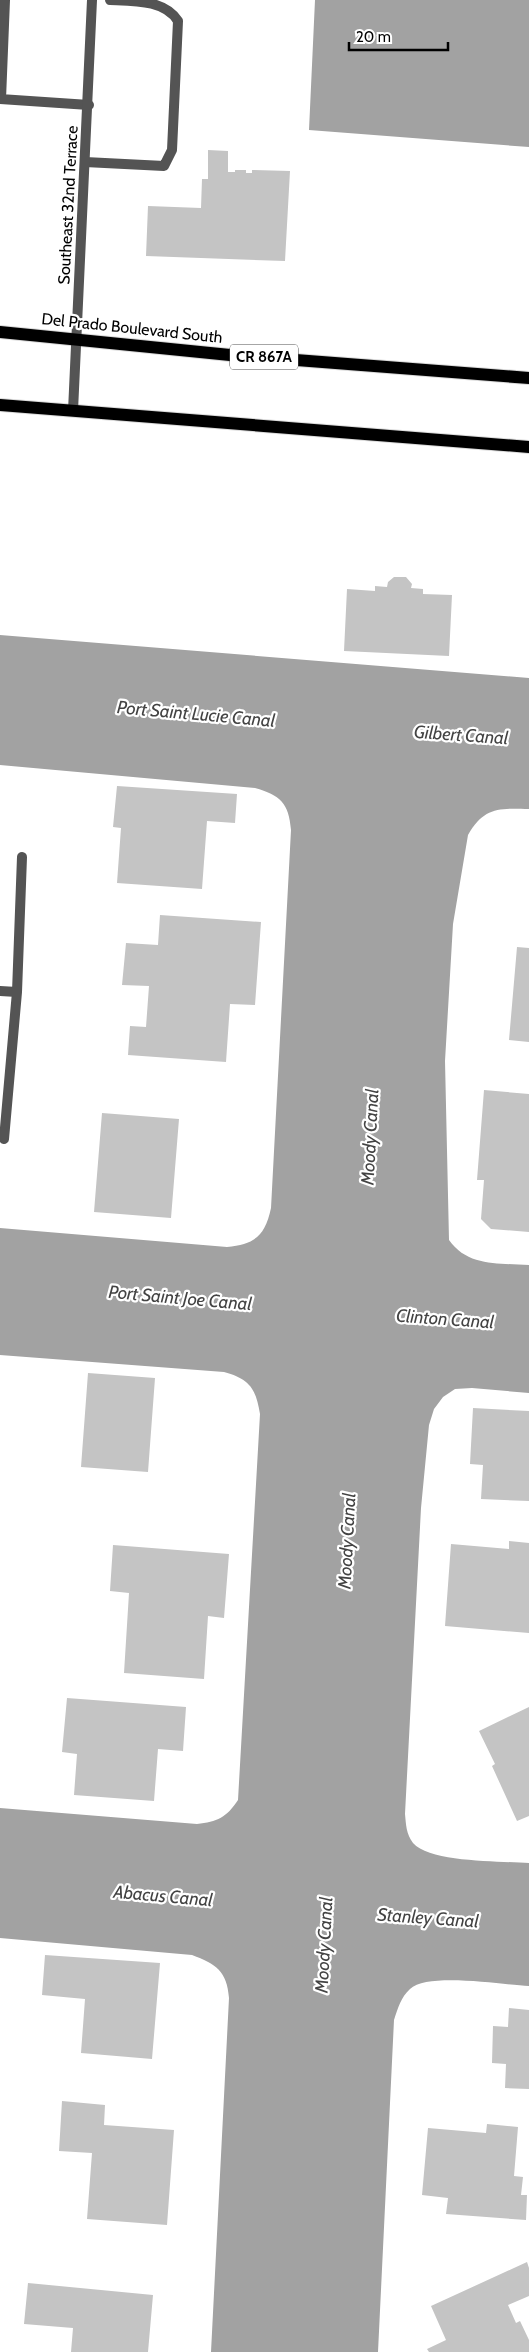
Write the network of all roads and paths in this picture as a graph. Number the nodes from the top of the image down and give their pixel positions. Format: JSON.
{"nodes":[{"id":1,"x":6,"y":0,"type":"edge"},
{"id":2,"x":92,"y":0,"type":"edge"},
{"id":3,"x":110,"y":0,"type":"edge"},
{"id":4,"x":0,"y":99,"type":"edge"},
{"id":5,"x":89,"y":105,"type":"junction"},
{"id":6,"x":85,"y":162,"type":"junction"},
{"id":7,"x":0,"y":332,"type":"edge"},
{"id":8,"x":76,"y":338,"type":"junction"},
{"id":9,"x":529,"y":378,"type":"edge"},
{"id":10,"x":0,"y":405,"type":"edge"},
{"id":11,"x":73,"y":411,"type":"junction"},
{"id":12,"x":529,"y":447,"type":"edge"},
{"id":13,"x":22,"y":857,"type":"dead end"},
{"id":14,"x":0,"y":992,"type":"edge"},
{"id":15,"x":17,"y":992,"type":"junction"},
{"id":16,"x":4,"y":1139,"type":"dead end"}],
"edges":[{"from":1,"to":4,"type":"street"},
{"from":2,"to":5,"type":"street","name":"Southeast 32nd Terrace"},
{"from":3,"to":6,"type":"street"},
{"from":4,"to":5,"type":"street"},
{"from":5,"to":6,"type":"street","name":"Southeast 32nd Terrace"},
{"from":6,"to":8,"type":"street","name":"Southeast 32nd Terrace"},
{"from":7,"to":8,"type":"main road","name":"Del Prado Boulevard South","number":"CR 867A"},
{"from":8,"to":9,"type":"main road","name":"Del Prado Boulevard South","number":"CR 867A"},
{"from":8,"to":11,"type":"street","name":"Southeast 32nd Terrace"},
{"from":10,"to":11,"type":"main road"},
{"from":11,"to":12,"type":"main road"},
{"from":13,"to":15,"type":"street"},
{"from":14,"to":15,"type":"street"},
{"from":15,"to":16,"type":"street"}]}
